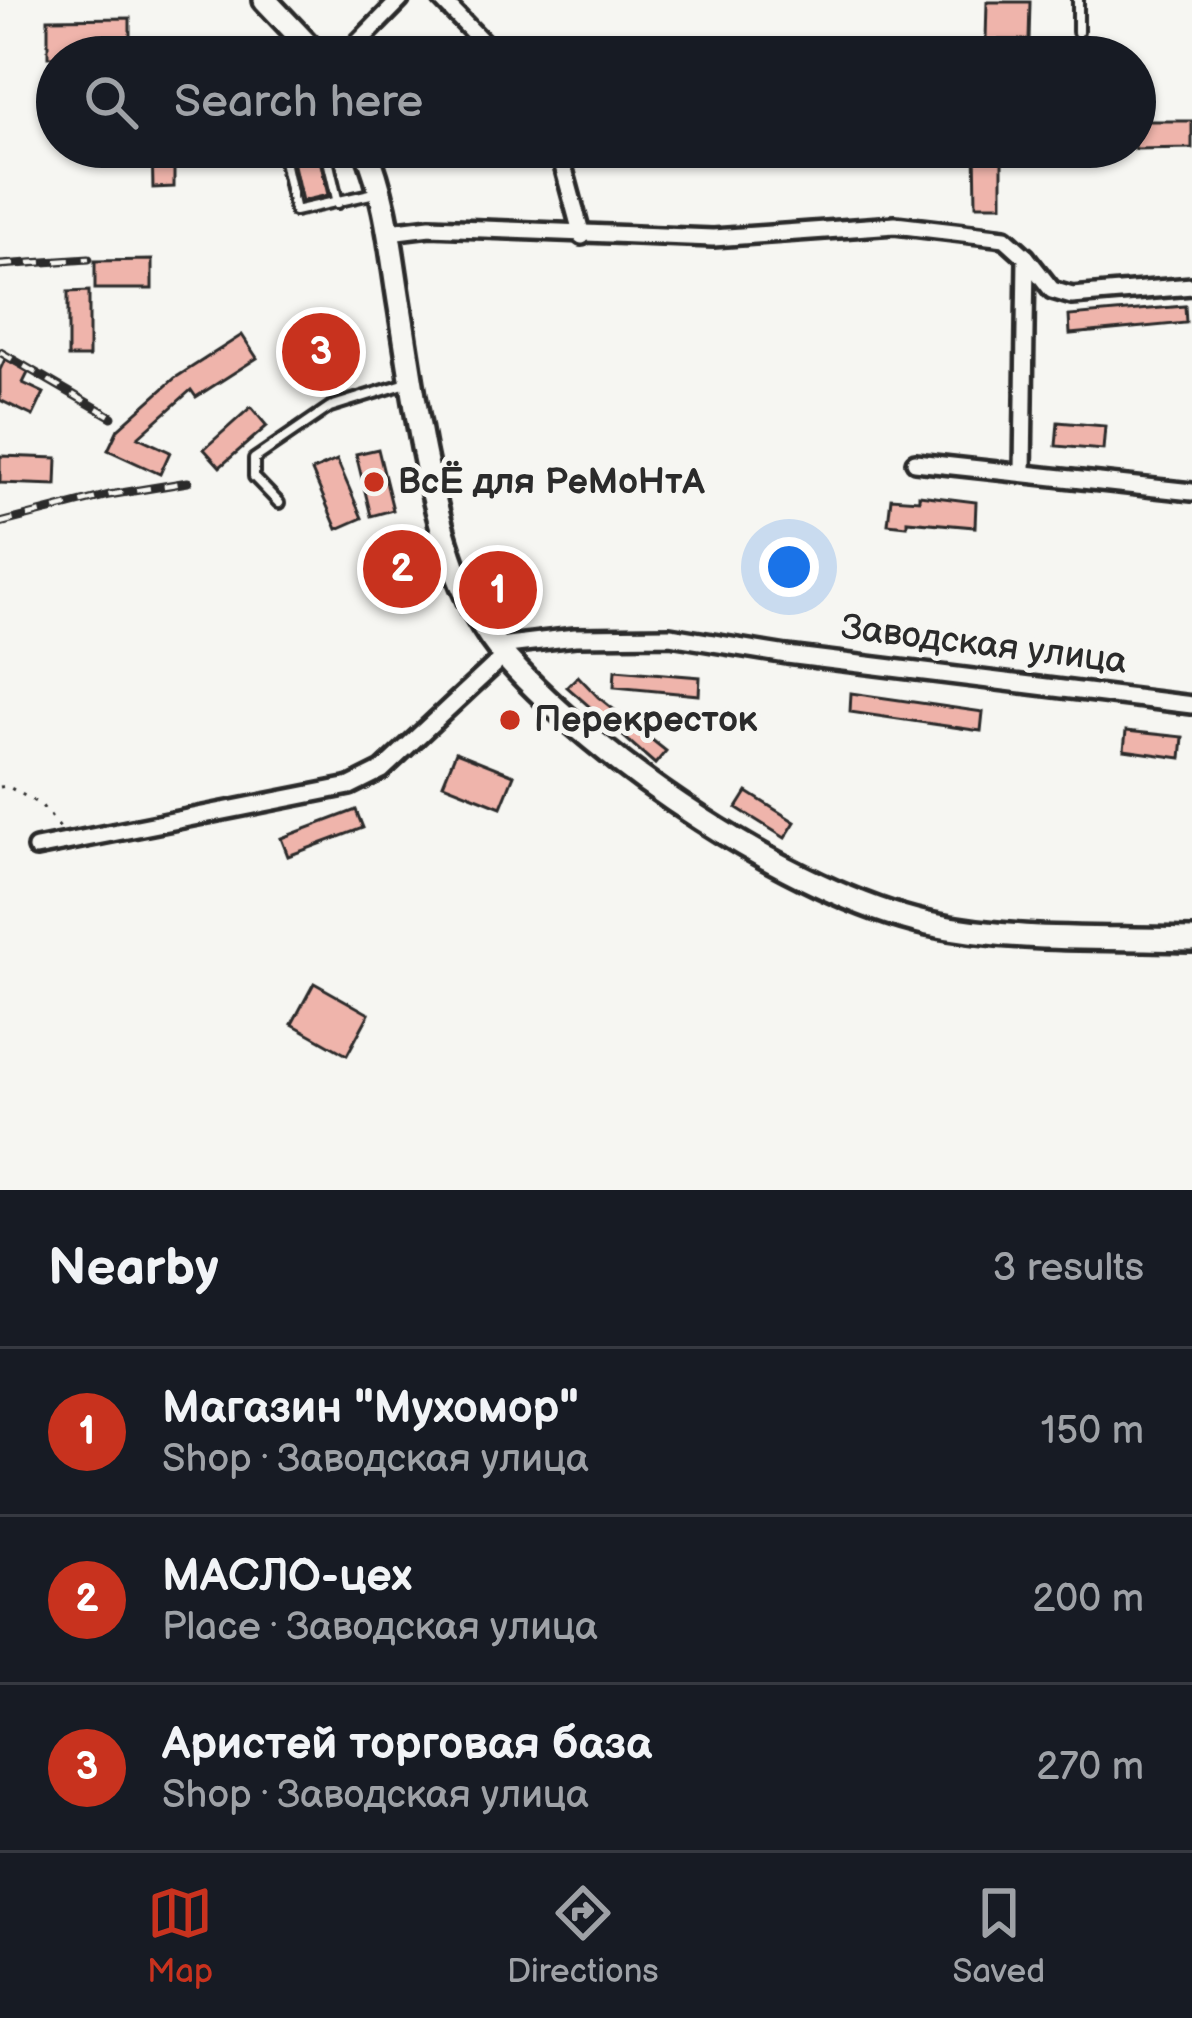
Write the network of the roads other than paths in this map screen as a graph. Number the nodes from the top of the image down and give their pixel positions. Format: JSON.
{"nodes":[{"id":1,"x":265,"y":0,"type":"edge"},
{"id":2,"x":400,"y":0,"type":"edge"},
{"id":3,"x":442,"y":0,"type":"edge"},
{"id":4,"x":1078,"y":0,"type":"edge"},
{"id":5,"x":1078,"y":32,"type":"dead end"},
{"id":6,"x":299,"y":36,"type":"edge"},
{"id":7,"x":365,"y":36,"type":"edge"},
{"id":8,"x":477,"y":36,"type":"edge"},
{"id":9,"x":286,"y":168,"type":"edge"},
{"id":10,"x":330,"y":168,"type":"edge"},
{"id":11,"x":373,"y":168,"type":"edge"},
{"id":12,"x":564,"y":168,"type":"edge"},
{"id":13,"x":382,"y":191,"type":"junction"},
{"id":14,"x":338,"y":203,"type":"junction"},
{"id":15,"x":389,"y":232,"type":"junction"},
{"id":16,"x":582,"y":236,"type":"junction"},
{"id":17,"x":1027,"y":257,"type":"junction"},
{"id":18,"x":1192,"y":286,"type":"edge"},
{"id":19,"x":412,"y":381,"type":"junction"},
{"id":20,"x":915,"y":461,"type":"dead end"},
{"id":21,"x":1023,"y":472,"type":"junction"},
{"id":22,"x":1192,"y":492,"type":"edge"},
{"id":23,"x":279,"y":503,"type":"dead end"},
{"id":24,"x":501,"y":651,"type":"junction"},
{"id":25,"x":1192,"y":705,"type":"edge"},
{"id":26,"x":36,"y":848,"type":"dead end"},
{"id":27,"x":1192,"y":940,"type":"edge"}],
"edges":[{"from":1,"to":6,"type":"main road"},
{"from":2,"to":7,"type":"street"},
{"from":3,"to":8,"type":"street"},
{"from":4,"to":5,"type":"lane"},
{"from":9,"to":14,"type":"lane"},
{"from":10,"to":14,"type":"lane"},
{"from":11,"to":13,"type":"main road"},
{"from":12,"to":16,"type":"street"},
{"from":13,"to":14,"type":"lane"},
{"from":13,"to":15,"type":"main road"},
{"from":15,"to":16,"type":"street"},
{"from":15,"to":19,"type":"main road"},
{"from":16,"to":17,"type":"street"},
{"from":17,"to":18,"type":"street"},
{"from":17,"to":21,"type":"street"},
{"from":19,"to":23,"type":"lane"},
{"from":19,"to":24,"type":"main road"},
{"from":20,"to":21,"type":"street"},
{"from":21,"to":22,"type":"street"},
{"from":24,"to":25,"type":"street","name":"Заводская улица"},
{"from":24,"to":26,"type":"street"},
{"from":24,"to":27,"type":"main road"}]}
